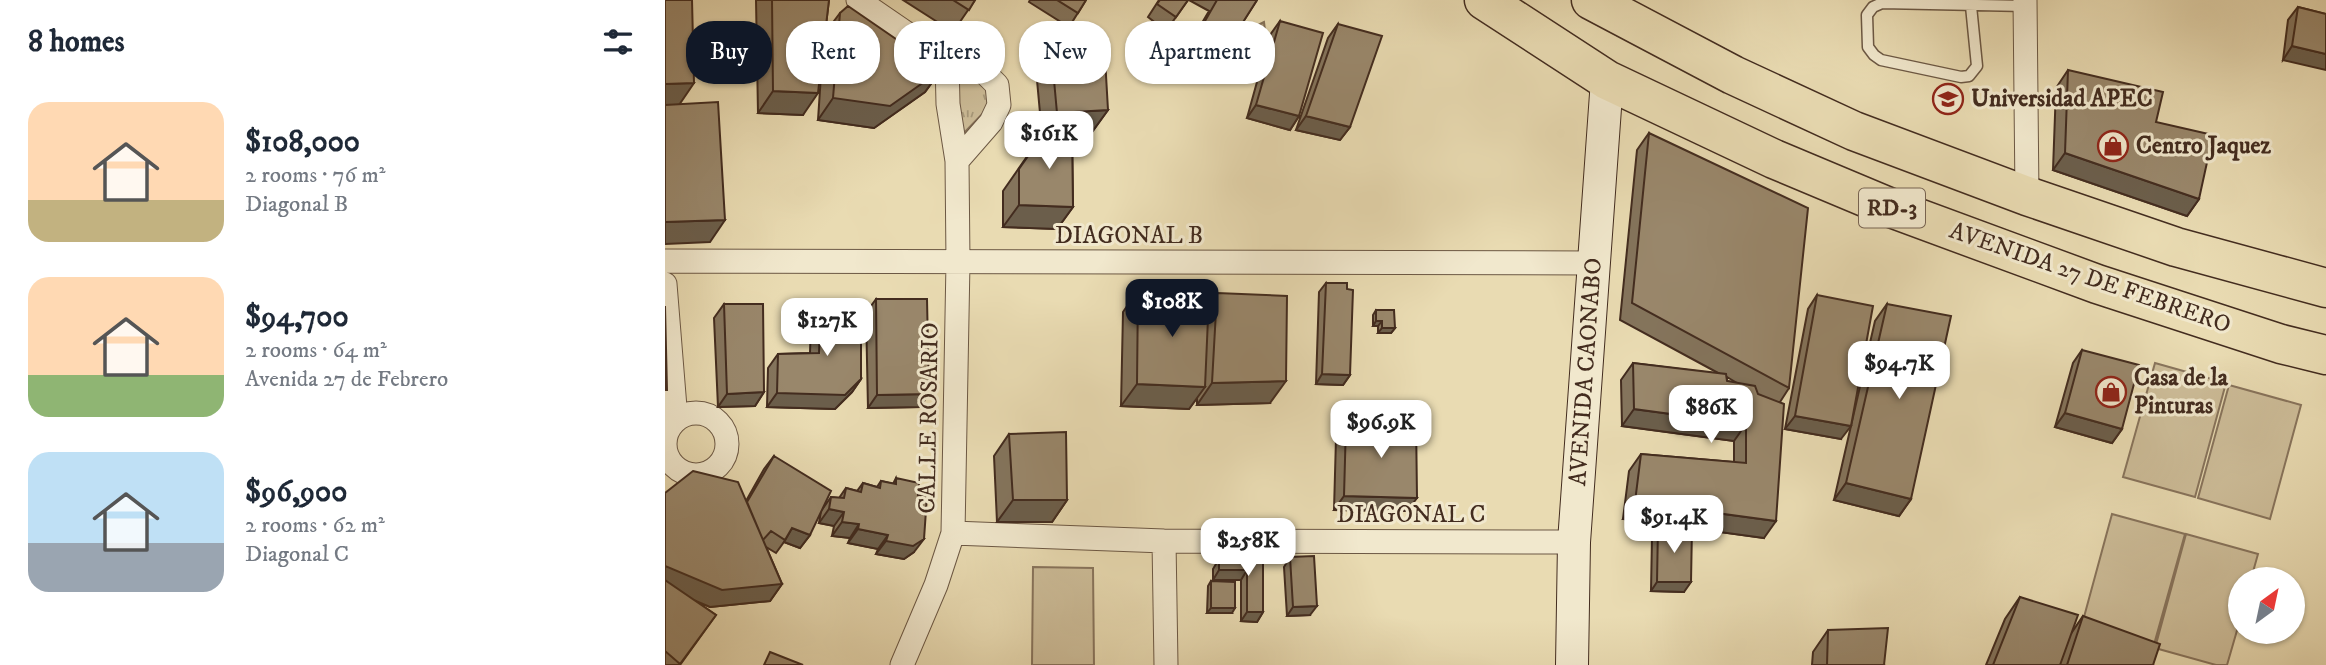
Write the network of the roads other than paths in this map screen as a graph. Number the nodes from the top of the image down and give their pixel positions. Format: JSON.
{"nodes":[{"id":1,"x":858,"y":0,"type":"edge"},
{"id":2,"x":1484,"y":0,"type":"edge"},
{"id":3,"x":2025,"y":3,"type":"edge"},
{"id":4,"x":1608,"y":5,"type":"edge"},
{"id":5,"x":1971,"y":6,"type":"junction"},
{"id":6,"x":894,"y":25,"type":"edge"},
{"id":7,"x":1607,"y":80,"type":"junction"},
{"id":8,"x":948,"y":84,"type":"edge"},
{"id":9,"x":996,"y":84,"type":"edge"},
{"id":10,"x":957,"y":161,"type":"junction"},
{"id":11,"x":2027,"y":196,"type":"junction"},
{"id":12,"x":665,"y":261,"type":"edge"},
{"id":13,"x":958,"y":262,"type":"junction"},
{"id":14,"x":1594,"y":262,"type":"junction"},
{"id":15,"x":665,"y":284,"type":"edge"},
{"id":16,"x":2326,"y":288,"type":"edge"},
{"id":17,"x":2326,"y":355,"type":"edge"},
{"id":18,"x":676,"y":420,"type":"dead end"},
{"id":19,"x":953,"y":533,"type":"junction"},
{"id":20,"x":1164,"y":541,"type":"junction"},
{"id":21,"x":1574,"y":542,"type":"junction"},
{"id":22,"x":902,"y":665,"type":"edge"},
{"id":23,"x":1165,"y":665,"type":"edge"},
{"id":24,"x":1572,"y":665,"type":"edge"}],
"edges":[{"from":1,"to":6,"type":"street"},
{"from":2,"to":7,"type":"highway","name":"AVENIDA 27 DE FEBRERO","number":"RD-3"},
{"from":3,"to":5,"type":"lane"},
{"from":3,"to":11,"type":"street"},
{"from":4,"to":11,"type":"highway","number":"RD-3"},
{"from":5,"to":5,"type":"lane"},
{"from":7,"to":14,"type":"street","name":"AVENIDA CAONABO"},
{"from":7,"to":17,"type":"highway","name":"AVENIDA 27 DE FEBRERO","number":"RD-3"},
{"from":8,"to":10,"type":"street","name":"CALLE ROSARIO"},
{"from":9,"to":10,"type":"street"},
{"from":10,"to":13,"type":"street","name":"CALLE ROSARIO"},
{"from":11,"to":16,"type":"highway","number":"RD-3"},
{"from":12,"to":13,"type":"street","name":"DIAGONAL B"},
{"from":13,"to":14,"type":"street","name":"DIAGONAL B"},
{"from":13,"to":19,"type":"street","name":"CALLE ROSARIO"},
{"from":14,"to":21,"type":"street","name":"AVENIDA CAONABO"},
{"from":15,"to":18,"type":"street"},
{"from":19,"to":20,"type":"street","name":"DIAGONAL C"},
{"from":19,"to":22,"type":"street","name":"CALLE ROSARIO"},
{"from":20,"to":21,"type":"street","name":"DIAGONAL C"},
{"from":20,"to":23,"type":"street"},
{"from":21,"to":24,"type":"street","name":"AVENIDA CAONABO"}]}
